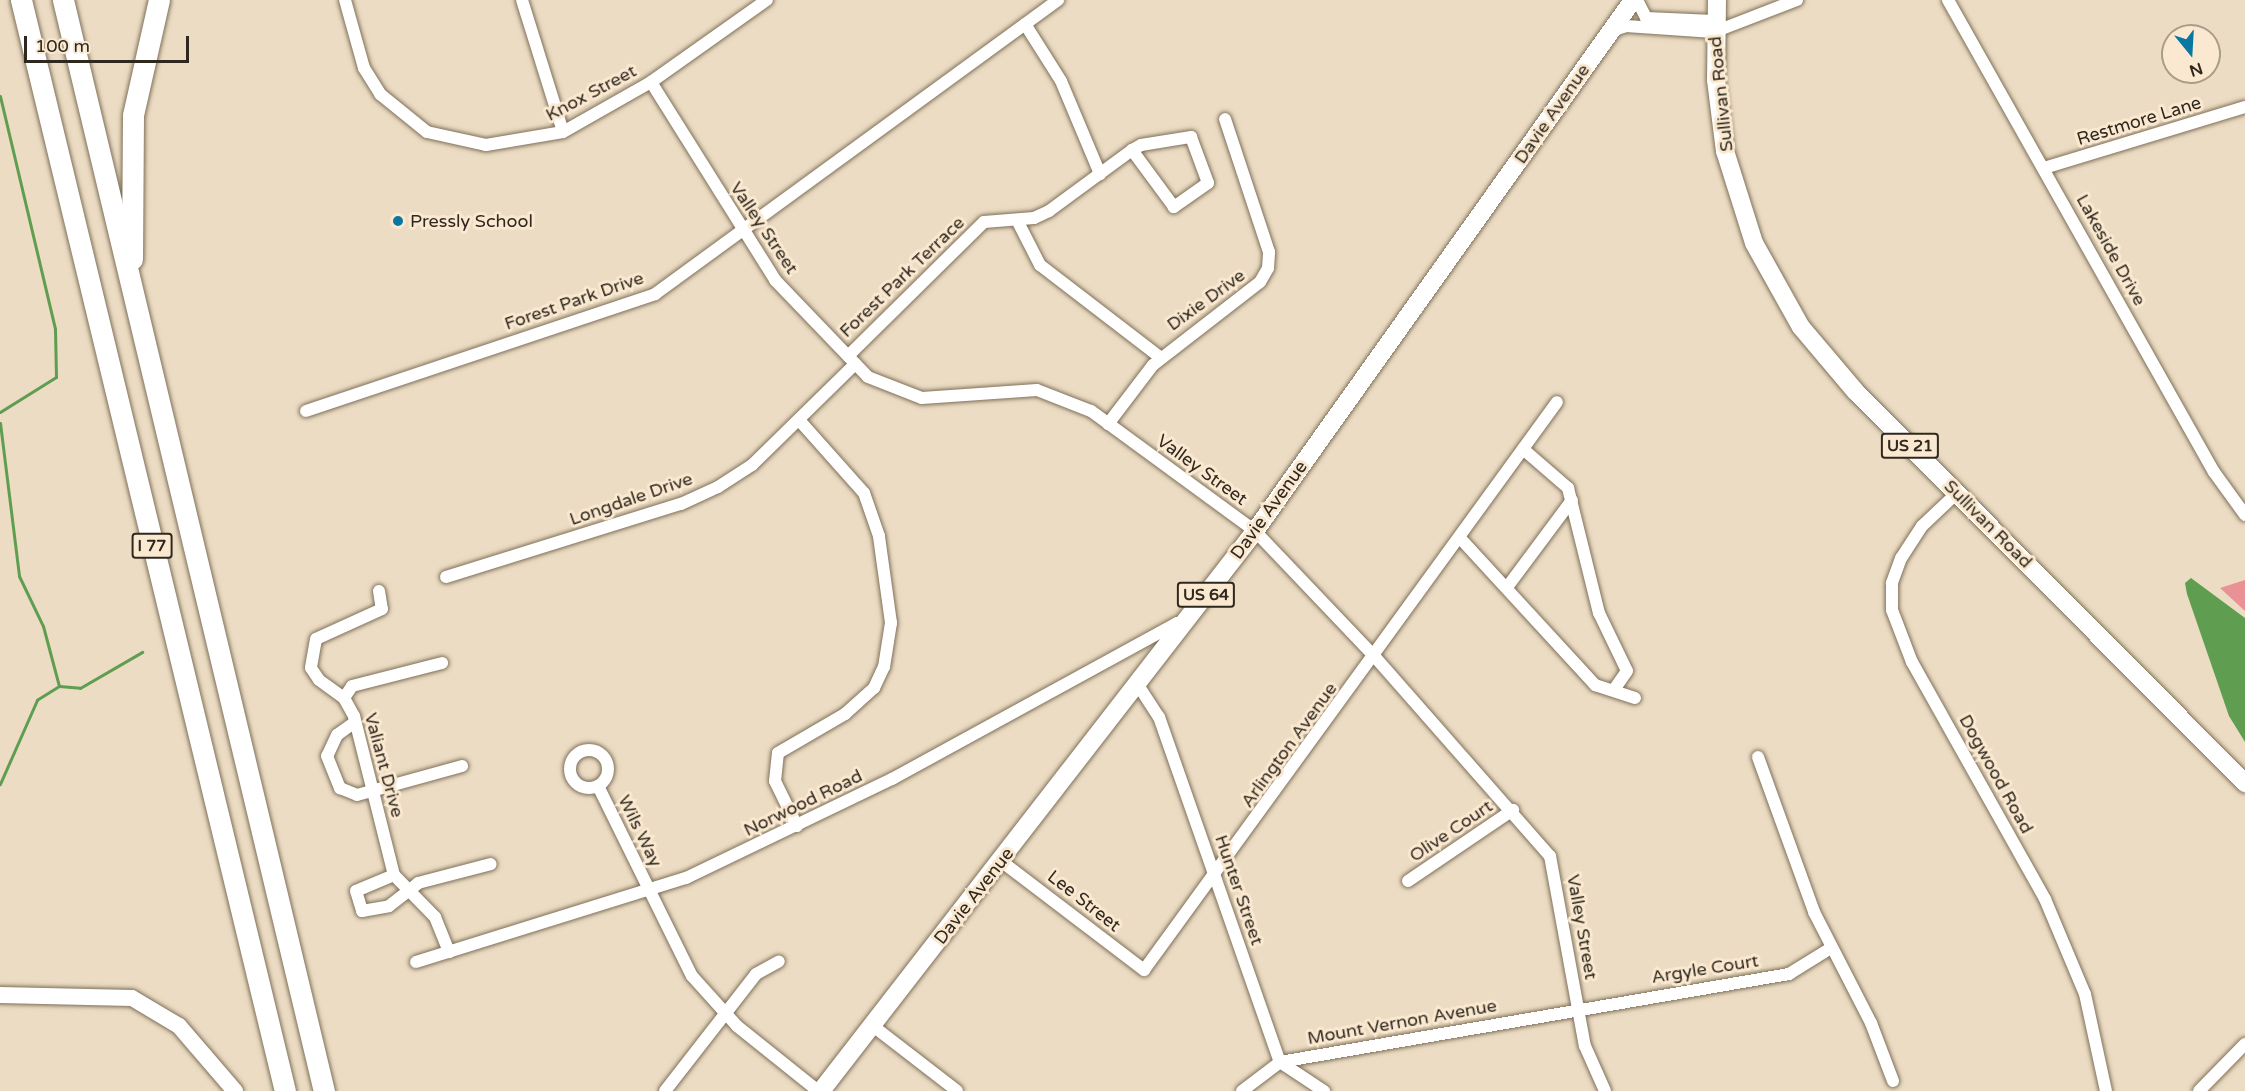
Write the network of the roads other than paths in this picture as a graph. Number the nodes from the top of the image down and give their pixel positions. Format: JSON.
{"nodes":[{"id":1,"x":21,"y":0,"type":"edge"},
{"id":2,"x":63,"y":0,"type":"edge"},
{"id":3,"x":159,"y":0,"type":"edge"},
{"id":4,"x":345,"y":0,"type":"edge"},
{"id":5,"x":522,"y":0,"type":"edge"},
{"id":6,"x":1058,"y":0,"type":"edge"},
{"id":7,"x":1635,"y":0,"type":"edge"},
{"id":8,"x":1719,"y":0,"type":"edge"},
{"id":9,"x":1797,"y":0,"type":"edge"},
{"id":10,"x":1948,"y":0,"type":"edge"},
{"id":11,"x":763,"y":1,"type":"edge"},
{"id":12,"x":1753,"y":13,"type":"junction"},
{"id":13,"x":1025,"y":24,"type":"junction"},
{"id":14,"x":1714,"y":26,"type":"junction"},
{"id":15,"x":1610,"y":32,"type":"junction"},
{"id":16,"x":651,"y":82,"type":"junction"},
{"id":17,"x":2245,"y":107,"type":"edge"},
{"id":18,"x":1225,"y":119,"type":"dead end"},
{"id":19,"x":563,"y":132,"type":"junction"},
{"id":20,"x":1132,"y":150,"type":"junction"},
{"id":21,"x":2044,"y":168,"type":"junction"},
{"id":22,"x":1100,"y":174,"type":"junction"},
{"id":23,"x":1017,"y":220,"type":"junction"},
{"id":24,"x":742,"y":232,"type":"junction"},
{"id":25,"x":130,"y":281,"type":"junction"},
{"id":26,"x":1161,"y":358,"type":"junction"},
{"id":27,"x":851,"y":360,"type":"junction"},
{"id":28,"x":1557,"y":402,"type":"dead end"},
{"id":29,"x":306,"y":411,"type":"dead end"},
{"id":30,"x":799,"y":420,"type":"junction"},
{"id":31,"x":1108,"y":424,"type":"junction"},
{"id":32,"x":1523,"y":449,"type":"junction"},
{"id":33,"x":1958,"y":492,"type":"junction"},
{"id":34,"x":1572,"y":500,"type":"junction"},
{"id":35,"x":2245,"y":515,"type":"edge"},
{"id":36,"x":1255,"y":531,"type":"junction"},
{"id":37,"x":1460,"y":538,"type":"junction"},
{"id":38,"x":446,"y":577,"type":"dead end"},
{"id":39,"x":1508,"y":586,"type":"junction"},
{"id":40,"x":379,"y":591,"type":"dead end"},
{"id":41,"x":1182,"y":626,"type":"junction"},
{"id":42,"x":1375,"y":657,"type":"junction"},
{"id":43,"x":442,"y":663,"type":"dead end"},
{"id":44,"x":1138,"y":685,"type":"junction"},
{"id":45,"x":1615,"y":688,"type":"junction"},
{"id":46,"x":345,"y":698,"type":"junction"},
{"id":47,"x":1635,"y":698,"type":"dead end"},
{"id":48,"x":355,"y":722,"type":"junction"},
{"id":49,"x":1758,"y":757,"type":"dead end"},
{"id":50,"x":462,"y":766,"type":"dead end"},
{"id":51,"x":2245,"y":783,"type":"edge"},
{"id":52,"x":598,"y":786,"type":"dead end"},
{"id":53,"x":372,"y":791,"type":"junction"},
{"id":54,"x":1513,"y":810,"type":"junction"},
{"id":55,"x":797,"y":826,"type":"junction"},
{"id":56,"x":1001,"y":861,"type":"junction"},
{"id":57,"x":491,"y":864,"type":"dead end"},
{"id":58,"x":394,"y":874,"type":"junction"},
{"id":59,"x":1216,"y":878,"type":"junction"},
{"id":60,"x":1408,"y":881,"type":"dead end"},
{"id":61,"x":408,"y":892,"type":"junction"},
{"id":62,"x":651,"y":892,"type":"junction"},
{"id":63,"x":1831,"y":948,"type":"junction"},
{"id":64,"x":449,"y":952,"type":"junction"},
{"id":65,"x":779,"y":961,"type":"dead end"},
{"id":66,"x":416,"y":962,"type":"dead end"},
{"id":67,"x":1144,"y":970,"type":"joint"},
{"id":68,"x":0,"y":995,"type":"edge"},
{"id":69,"x":1578,"y":1008,"type":"junction"},
{"id":70,"x":723,"y":1012,"type":"junction"},
{"id":71,"x":873,"y":1026,"type":"junction"},
{"id":72,"x":2245,"y":1044,"type":"edge"},
{"id":73,"x":1280,"y":1062,"type":"junction"},
{"id":74,"x":1893,"y":1081,"type":"dead end"},
{"id":75,"x":235,"y":1091,"type":"edge"},
{"id":76,"x":285,"y":1091,"type":"edge"},
{"id":77,"x":324,"y":1091,"type":"edge"},
{"id":78,"x":665,"y":1091,"type":"edge"},
{"id":79,"x":820,"y":1091,"type":"edge"},
{"id":80,"x":957,"y":1091,"type":"edge"},
{"id":81,"x":1242,"y":1091,"type":"edge"},
{"id":82,"x":1324,"y":1091,"type":"edge"},
{"id":83,"x":1605,"y":1091,"type":"edge"},
{"id":84,"x":2106,"y":1091,"type":"edge"},
{"id":85,"x":2199,"y":1091,"type":"edge"}],
"edges":[{"from":1,"to":76,"type":"highway","number":"I 77"},
{"from":2,"to":25,"type":"highway","number":"I 77"},
{"from":3,"to":25,"type":"highway"},
{"from":4,"to":19,"type":"street","name":"Knox Street"},
{"from":5,"to":19,"type":"street"},
{"from":6,"to":13,"type":"street","name":"Forest Park Drive"},
{"from":7,"to":14,"type":"street"},
{"from":7,"to":15,"type":"main road","name":"Davie Avenue","number":"US 64"},
{"from":8,"to":12,"type":"street"},
{"from":8,"to":14,"type":"main road","name":"Sullivan Road","number":"US 21"},
{"from":9,"to":12,"type":"street"},
{"from":10,"to":21,"type":"street","name":"Lakeside Drive"},
{"from":11,"to":16,"type":"street","name":"Knox Street"},
{"from":12,"to":14,"type":"street"},
{"from":13,"to":22,"type":"street"},
{"from":13,"to":24,"type":"street","name":"Forest Park Drive"},
{"from":14,"to":15,"type":"street"},
{"from":14,"to":33,"type":"main road","name":"Sullivan Road","number":"US 21"},
{"from":15,"to":36,"type":"main road","name":"Davie Avenue","number":"US 64"},
{"from":16,"to":19,"type":"street","name":"Knox Street"},
{"from":16,"to":24,"type":"street","name":"Valley Street"},
{"from":17,"to":21,"type":"street","name":"Restmore Lane"},
{"from":18,"to":26,"type":"street","name":"Dixie Drive"},
{"from":20,"to":20,"type":"street","name":"Forest Park Terrace"},
{"from":20,"to":22,"type":"street","name":"Forest Park Terrace"},
{"from":21,"to":35,"type":"street","name":"Lakeside Drive"},
{"from":22,"to":23,"type":"street","name":"Forest Park Terrace"},
{"from":23,"to":26,"type":"street"},
{"from":23,"to":27,"type":"street","name":"Forest Park Terrace"},
{"from":24,"to":27,"type":"street","name":"Valley Street"},
{"from":24,"to":29,"type":"street","name":"Forest Park Drive"},
{"from":25,"to":77,"type":"highway","number":"I 77"},
{"from":26,"to":31,"type":"street","name":"Dixie Drive"},
{"from":27,"to":30,"type":"street","name":"Longdale Drive"},
{"from":27,"to":31,"type":"street","name":"Valley Street"},
{"from":28,"to":32,"type":"street","name":"Arlington Avenue"},
{"from":30,"to":38,"type":"street","name":"Longdale Drive"},
{"from":30,"to":55,"type":"street"},
{"from":31,"to":36,"type":"street","name":"Valley Street"},
{"from":32,"to":34,"type":"street"},
{"from":32,"to":37,"type":"street","name":"Arlington Avenue"},
{"from":33,"to":51,"type":"main road","name":"Sullivan Road","number":"US 21"},
{"from":33,"to":84,"type":"street","name":"Dogwood Road"},
{"from":34,"to":39,"type":"street"},
{"from":34,"to":45,"type":"street"},
{"from":36,"to":41,"type":"main road","name":"Davie Avenue","number":"US 64"},
{"from":36,"to":42,"type":"street","name":"Valley Street"},
{"from":37,"to":39,"type":"street"},
{"from":37,"to":42,"type":"street","name":"Arlington Avenue"},
{"from":39,"to":45,"type":"street"},
{"from":40,"to":46,"type":"street","name":"Valiant Drive"},
{"from":41,"to":44,"type":"main road","name":"Davie Avenue","number":"US 64"},
{"from":41,"to":55,"type":"street","name":"Norwood Road"},
{"from":42,"to":54,"type":"street","name":"Valley Street"},
{"from":42,"to":59,"type":"street","name":"Arlington Avenue"},
{"from":43,"to":46,"type":"street"},
{"from":44,"to":56,"type":"main road","name":"Davie Avenue","number":"US 64"},
{"from":44,"to":59,"type":"street","name":"Hunter Street"},
{"from":45,"to":47,"type":"street"},
{"from":46,"to":48,"type":"street","name":"Valiant Drive"},
{"from":48,"to":53,"type":"street","name":"Valiant Drive"},
{"from":48,"to":53,"type":"street"},
{"from":49,"to":63,"type":"street"},
{"from":50,"to":53,"type":"street"},
{"from":52,"to":62,"type":"street","name":"Wils Way"},
{"from":53,"to":58,"type":"street","name":"Valiant Drive"},
{"from":54,"to":60,"type":"street","name":"Olive Court"},
{"from":54,"to":69,"type":"street","name":"Valley Street"},
{"from":55,"to":62,"type":"street","name":"Norwood Road"},
{"from":56,"to":67,"type":"street","name":"Lee Street"},
{"from":56,"to":71,"type":"main road","name":"Davie Avenue","number":"US 64"},
{"from":57,"to":61,"type":"street"},
{"from":58,"to":61,"type":"street","name":"Valiant Drive"},
{"from":58,"to":61,"type":"street"},
{"from":59,"to":67,"type":"street","name":"Arlington Avenue"},
{"from":59,"to":73,"type":"street","name":"Hunter Street"},
{"from":61,"to":64,"type":"street","name":"Valiant Drive"},
{"from":62,"to":64,"type":"street","name":"Norwood Road"},
{"from":62,"to":70,"type":"street","name":"Wils Way"},
{"from":63,"to":69,"type":"street","name":"Argyle Court"},
{"from":63,"to":74,"type":"street"},
{"from":64,"to":66,"type":"street","name":"Norwood Road"},
{"from":65,"to":70,"type":"street"},
{"from":68,"to":75,"type":"street"},
{"from":69,"to":73,"type":"street","name":"Mount Vernon Avenue"},
{"from":69,"to":83,"type":"street","name":"Valley Street"},
{"from":70,"to":78,"type":"street"},
{"from":70,"to":79,"type":"street","name":"Wils Way"},
{"from":71,"to":79,"type":"main road","name":"Davie Avenue","number":"US 64"},
{"from":71,"to":80,"type":"street"},
{"from":72,"to":85,"type":"street"},
{"from":73,"to":81,"type":"street","name":"Mount Vernon Avenue"},
{"from":73,"to":82,"type":"street"}]}
